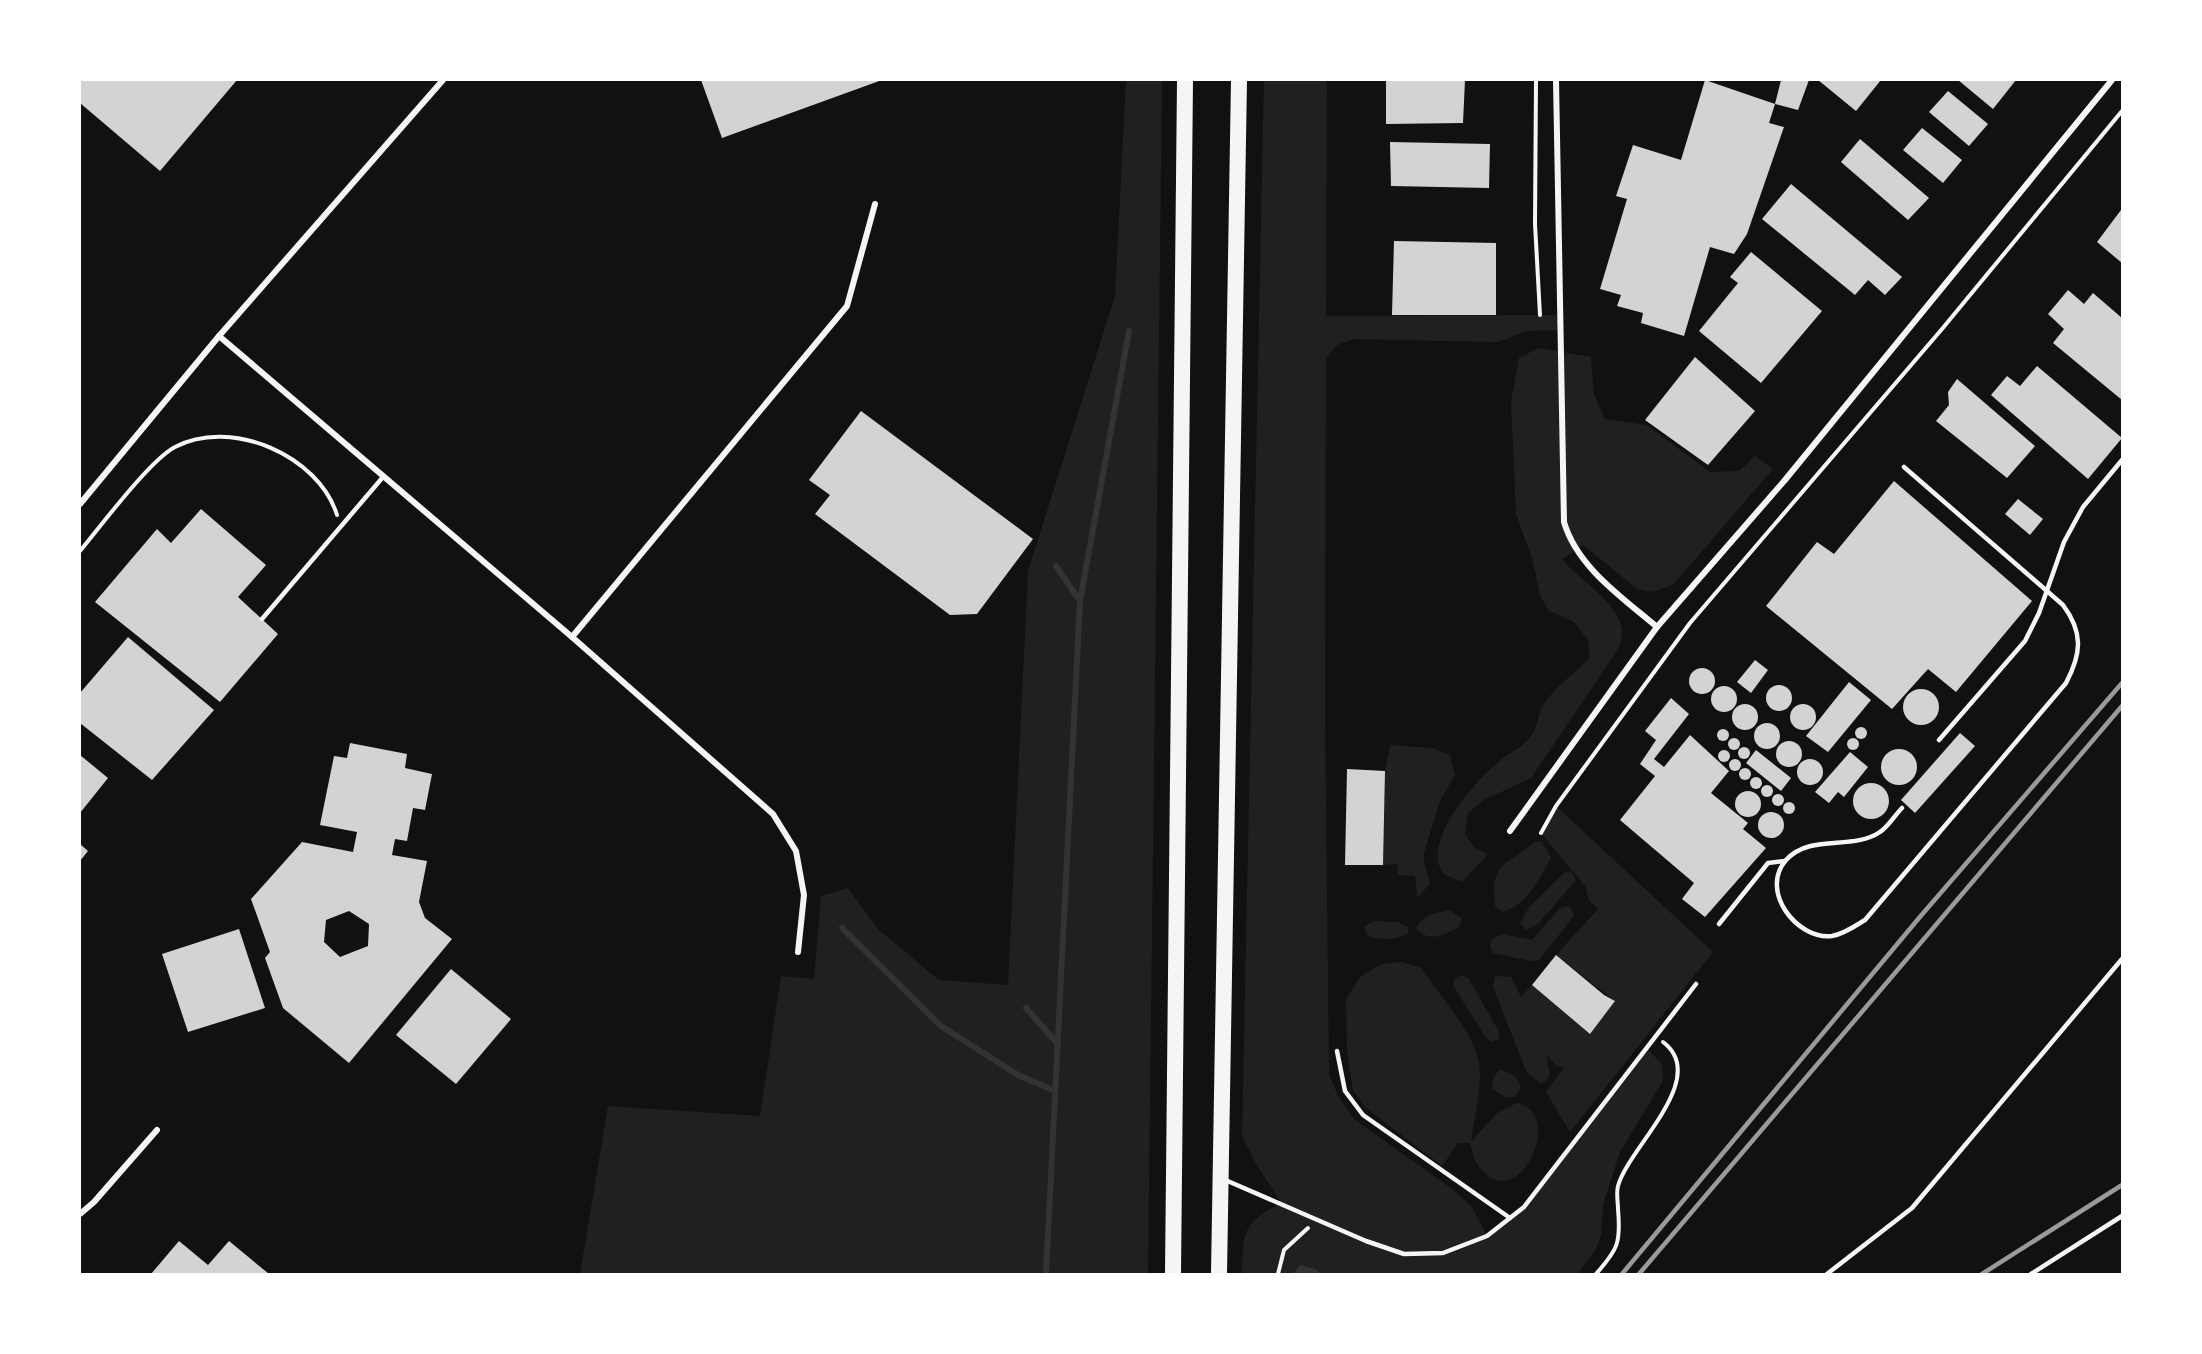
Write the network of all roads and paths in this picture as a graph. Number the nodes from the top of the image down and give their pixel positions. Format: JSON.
{"nodes":[{"id":1,"x":443,"y":80,"type":"edge"},
{"id":2,"x":1185,"y":80,"type":"edge"},
{"id":3,"x":1239,"y":80,"type":"edge"},
{"id":4,"x":1536,"y":80,"type":"edge"},
{"id":5,"x":1556,"y":80,"type":"edge"},
{"id":6,"x":2112,"y":80,"type":"edge"},
{"id":7,"x":2122,"y":111,"type":"edge"},
{"id":8,"x":875,"y":204,"type":"dead end"},
{"id":9,"x":1540,"y":315,"type":"dead end"},
{"id":10,"x":219,"y":336,"type":"junction"},
{"id":11,"x":2122,"y":460,"type":"edge"},
{"id":12,"x":1905,"y":467,"type":"dead end"},
{"id":13,"x":383,"y":477,"type":"junction"},
{"id":14,"x":80,"y":504,"type":"edge"},
{"id":15,"x":340,"y":526,"type":"junction"},
{"id":16,"x":80,"y":551,"type":"edge"},
{"id":17,"x":2048,"y":590,"type":"junction"},
{"id":18,"x":262,"y":619,"type":"dead end"},
{"id":19,"x":1657,"y":627,"type":"junction"},
{"id":20,"x":572,"y":637,"type":"junction"},
{"id":21,"x":1939,"y":740,"type":"dead end"},
{"id":22,"x":1902,"y":808,"type":"dead end"},
{"id":23,"x":1510,"y":831,"type":"dead end"},
{"id":24,"x":1541,"y":833,"type":"dead end"},
{"id":25,"x":1785,"y":861,"type":"junction"},
{"id":26,"x":1719,"y":924,"type":"dead end"},
{"id":27,"x":798,"y":952,"type":"dead end"},
{"id":28,"x":2122,"y":959,"type":"edge"},
{"id":29,"x":1696,"y":984,"type":"dead end"},
{"id":30,"x":1656,"y":1036,"type":"junction"},
{"id":31,"x":1337,"y":1051,"type":"dead end"},
{"id":32,"x":157,"y":1130,"type":"dead end"},
{"id":33,"x":1221,"y":1178,"type":"junction"},
{"id":34,"x":80,"y":1214,"type":"edge"},
{"id":35,"x":2122,"y":1216,"type":"edge"},
{"id":36,"x":1510,"y":1218,"type":"junction"},
{"id":37,"x":1317,"y":1219,"type":"junction"},
{"id":38,"x":1173,"y":1275,"type":"edge"},
{"id":39,"x":1219,"y":1275,"type":"edge"},
{"id":40,"x":1278,"y":1275,"type":"edge"},
{"id":41,"x":1596,"y":1275,"type":"edge"},
{"id":42,"x":1827,"y":1275,"type":"edge"},
{"id":43,"x":2031,"y":1275,"type":"edge"}],
"edges":[{"from":1,"to":10,"type":"street"},
{"from":2,"to":38,"type":"highway"},
{"from":3,"to":33,"type":"highway"},
{"from":4,"to":9,"type":"path"},
{"from":5,"to":19,"type":"street"},
{"from":6,"to":19,"type":"street"},
{"from":7,"to":24,"type":"path"},
{"from":8,"to":20,"type":"street"},
{"from":10,"to":13,"type":"street"},
{"from":10,"to":14,"type":"street"},
{"from":11,"to":17,"type":"lane"},
{"from":12,"to":17,"type":"lane"},
{"from":13,"to":15,"type":"lane"},
{"from":13,"to":20,"type":"street"},
{"from":15,"to":16,"type":"path"},
{"from":15,"to":18,"type":"lane"},
{"from":17,"to":21,"type":"lane"},
{"from":17,"to":25,"type":"lane"},
{"from":19,"to":23,"type":"street"},
{"from":20,"to":27,"type":"street"},
{"from":22,"to":25,"type":"lane"},
{"from":25,"to":26,"type":"lane"},
{"from":28,"to":42,"type":"lane"},
{"from":29,"to":30,"type":"lane"},
{"from":30,"to":36,"type":"lane"},
{"from":30,"to":41,"type":"path"},
{"from":31,"to":36,"type":"lane"},
{"from":32,"to":34,"type":"street"},
{"from":33,"to":37,"type":"lane"},
{"from":33,"to":39,"type":"highway"},
{"from":35,"to":43,"type":"lane"},
{"from":36,"to":37,"type":"lane"},
{"from":37,"to":40,"type":"path"}]}
